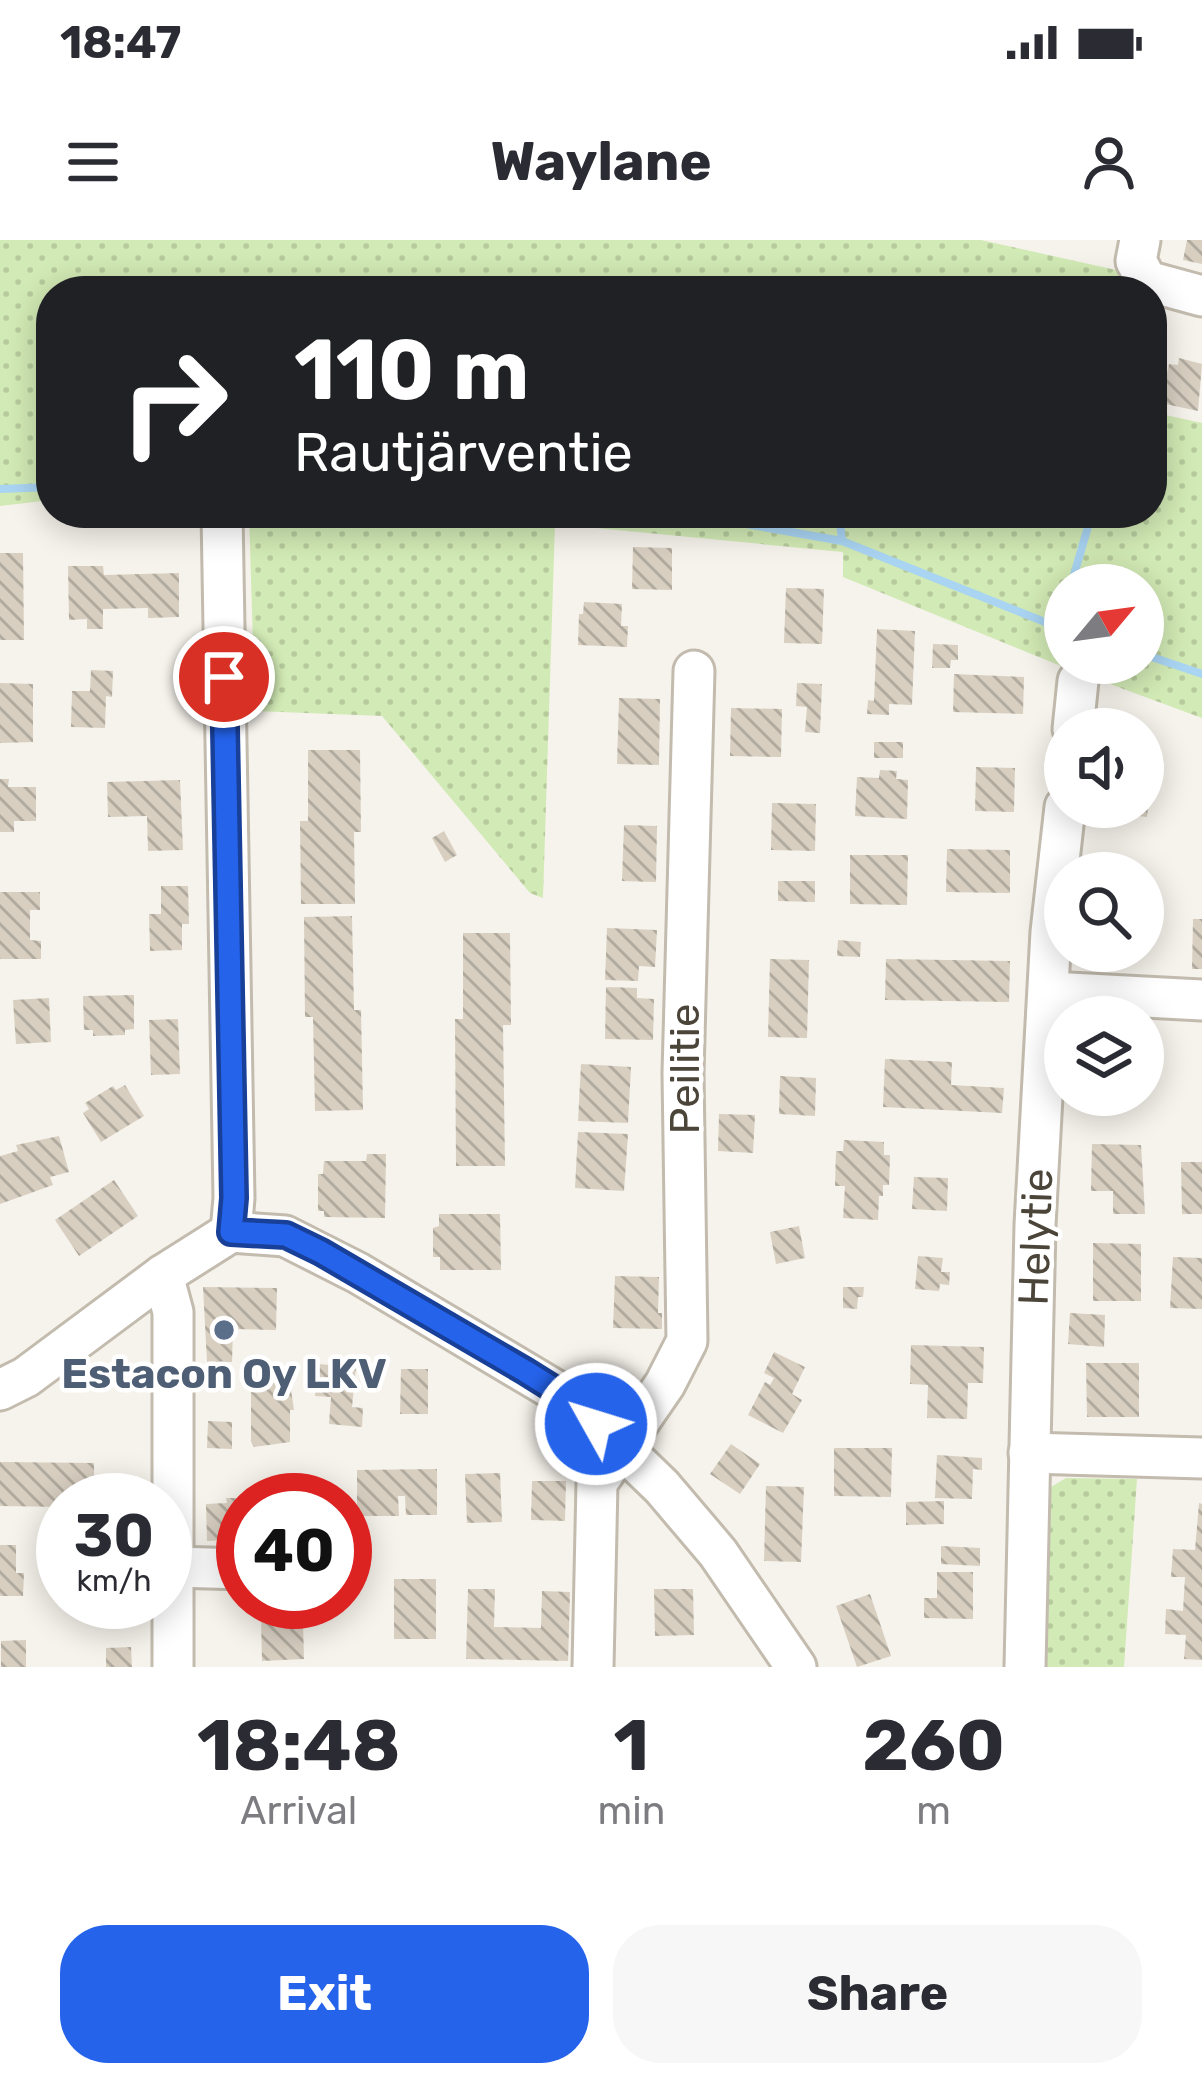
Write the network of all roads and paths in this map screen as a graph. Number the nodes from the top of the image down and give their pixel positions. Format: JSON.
{"nodes":[{"id":1,"x":1140,"y":240,"type":"edge"},
{"id":2,"x":1145,"y":276,"type":"edge"},
{"id":3,"x":1167,"y":286,"type":"edge"},
{"id":4,"x":1202,"y":296,"type":"edge"},
{"id":5,"x":222,"y":528,"type":"edge"},
{"id":6,"x":694,"y":671,"type":"dead end"},
{"id":7,"x":1063,"y":828,"type":"edge"},
{"id":8,"x":1050,"y":992,"type":"junction"},
{"id":9,"x":1202,"y":1000,"type":"edge"},
{"id":10,"x":231,"y":1232,"type":"junction"},
{"id":11,"x":163,"y":1275,"type":"junction"},
{"id":12,"x":0,"y":1390,"type":"edge"},
{"id":13,"x":619,"y":1448,"type":"junction"},
{"id":14,"x":1029,"y":1453,"type":"junction"},
{"id":15,"x":1202,"y":1458,"type":"edge"},
{"id":16,"x":174,"y":1473,"type":"edge"},
{"id":17,"x":173,"y":1629,"type":"edge"},
{"id":18,"x":173,"y":1667,"type":"edge"},
{"id":19,"x":593,"y":1667,"type":"edge"},
{"id":20,"x":796,"y":1667,"type":"edge"},
{"id":21,"x":1025,"y":1667,"type":"edge"}],
"edges":[{"from":1,"to":2,"type":"street"},
{"from":3,"to":4,"type":"street"},
{"from":5,"to":10,"type":"street"},
{"from":6,"to":13,"type":"street","name":"Peilitie"},
{"from":7,"to":8,"type":"street","name":"Helytie"},
{"from":8,"to":9,"type":"street"},
{"from":8,"to":14,"type":"street","name":"Helytie"},
{"from":10,"to":11,"type":"street"},
{"from":10,"to":13,"type":"street"},
{"from":11,"to":12,"type":"street"},
{"from":11,"to":16,"type":"street"},
{"from":13,"to":19,"type":"street","name":"Peilitie"},
{"from":13,"to":20,"type":"street"},
{"from":14,"to":15,"type":"street"},
{"from":14,"to":21,"type":"street","name":"Helytie"},
{"from":17,"to":18,"type":"street"}]}
